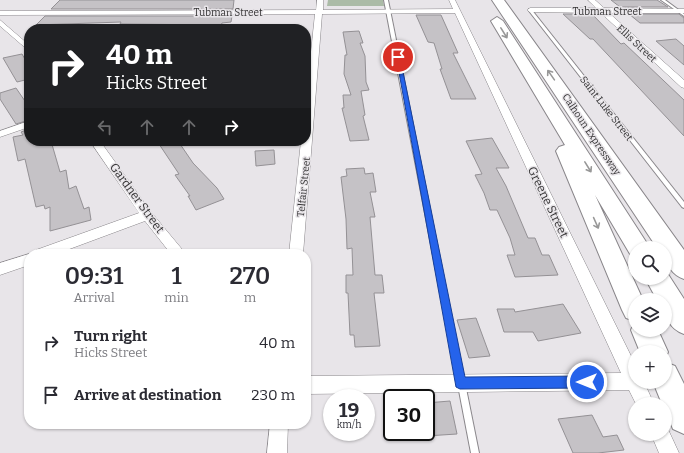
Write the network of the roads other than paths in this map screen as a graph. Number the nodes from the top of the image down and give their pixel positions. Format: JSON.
{"nodes":[{"id":1,"x":320,"y":0,"type":"edge"},
{"id":2,"x":386,"y":0,"type":"edge"},
{"id":3,"x":452,"y":0,"type":"edge"},
{"id":4,"x":483,"y":0,"type":"edge"},
{"id":5,"x":498,"y":0,"type":"edge"},
{"id":6,"x":591,"y":0,"type":"edge"},
{"id":7,"x":663,"y":0,"type":"edge"},
{"id":8,"x":530,"y":10,"type":"joint"},
{"id":9,"x":602,"y":10,"type":"junction"},
{"id":10,"x":319,"y":11,"type":"junction"},
{"id":11,"x":389,"y":11,"type":"junction"},
{"id":12,"x":457,"y":11,"type":"junction"},
{"id":13,"x":682,"y":12,"type":"edge"},
{"id":14,"x":0,"y":13,"type":"edge"},
{"id":15,"x":0,"y":22,"type":"edge"},
{"id":16,"x":24,"y":44,"type":"edge"},
{"id":17,"x":311,"y":65,"type":"edge"},
{"id":18,"x":684,"y":85,"type":"edge"},
{"id":19,"x":544,"y":96,"type":"junction"},
{"id":20,"x":585,"y":124,"type":"junction"},
{"id":21,"x":24,"y":126,"type":"edge"},
{"id":22,"x":0,"y":134,"type":"edge"},
{"id":23,"x":99,"y":146,"type":"edge"},
{"id":24,"x":304,"y":146,"type":"edge"},
{"id":25,"x":684,"y":206,"type":"edge"},
{"id":26,"x":147,"y":214,"type":"junction"},
{"id":27,"x":634,"y":241,"type":"edge"},
{"id":28,"x":54,"y":249,"type":"edge"},
{"id":29,"x":175,"y":249,"type":"edge"},
{"id":30,"x":296,"y":249,"type":"edge"},
{"id":31,"x":684,"y":256,"type":"edge"},
{"id":32,"x":24,"y":261,"type":"edge"},
{"id":33,"x":0,"y":269,"type":"edge"},
{"id":34,"x":684,"y":269,"type":"edge"},
{"id":35,"x":661,"y":285,"type":"edge"},
{"id":36,"x":628,"y":294,"type":"edge"},
{"id":37,"x":684,"y":322,"type":"edge"},
{"id":38,"x":628,"y":368,"type":"edge"},
{"id":39,"x":628,"y":381,"type":"edge"},
{"id":40,"x":460,"y":383,"type":"junction"},
{"id":41,"x":311,"y":385,"type":"edge"},
{"id":42,"x":671,"y":389,"type":"edge"},
{"id":43,"x":684,"y":418,"type":"edge"},
{"id":44,"x":279,"y":429,"type":"edge"},
{"id":45,"x":663,"y":441,"type":"edge"},
{"id":46,"x":277,"y":453,"type":"edge"},
{"id":47,"x":475,"y":453,"type":"edge"},
{"id":48,"x":669,"y":453,"type":"edge"}],
"edges":[{"from":1,"to":10,"type":"street","name":"Telfair Street"},
{"from":2,"to":11,"type":"lane"},
{"from":3,"to":12,"type":"street","name":"Greene Street"},
{"from":4,"to":19,"type":"highway","name":"Calhoun Expressway","one_way":true},
{"from":20,"to":5,"type":"highway","name":"Calhoun Expressway","one_way":true},
{"from":6,"to":9,"type":"street","name":"Ellis Street"},
{"from":7,"to":13,"type":"lane"},
{"from":8,"to":9,"type":"street","name":"Tubman Street"},
{"from":8,"to":25,"type":"lane","name":"Saint Luke Street"},
{"from":9,"to":13,"type":"street","name":"Tubman Street"},
{"from":9,"to":18,"type":"street","name":"Ellis Street"},
{"from":10,"to":11,"type":"street","name":"Tubman Street"},
{"from":10,"to":14,"type":"street","name":"Tubman Street"},
{"from":10,"to":17,"type":"street","name":"Telfair Street"},
{"from":11,"to":12,"type":"street","name":"Tubman Street"},
{"from":11,"to":40,"type":"lane"},
{"from":12,"to":38,"type":"street","name":"Greene Street"},
{"from":15,"to":16,"type":"street"},
{"from":19,"to":27,"type":"highway","name":"Calhoun Expressway","one_way":true},
{"from":19,"to":36,"type":"highway","one_way":true},
{"from":20,"to":31,"type":"highway"},
{"from":20,"to":34,"type":"highway","name":"Calhoun Expressway"},
{"from":21,"to":22,"type":"street"},
{"from":23,"to":26,"type":"street","name":"Gardner Street"},
{"from":24,"to":30,"type":"street","name":"Telfair Street"},
{"from":26,"to":28,"type":"street"},
{"from":26,"to":29,"type":"street","name":"Gardner Street"},
{"from":32,"to":33,"type":"street"},
{"from":35,"to":37,"type":"highway"},
{"from":39,"to":40,"type":"street"},
{"from":40,"to":41,"type":"street"},
{"from":40,"to":47,"type":"lane"},
{"from":42,"to":43,"type":"highway"},
{"from":44,"to":46,"type":"street"},
{"from":45,"to":48,"type":"street"}]}
